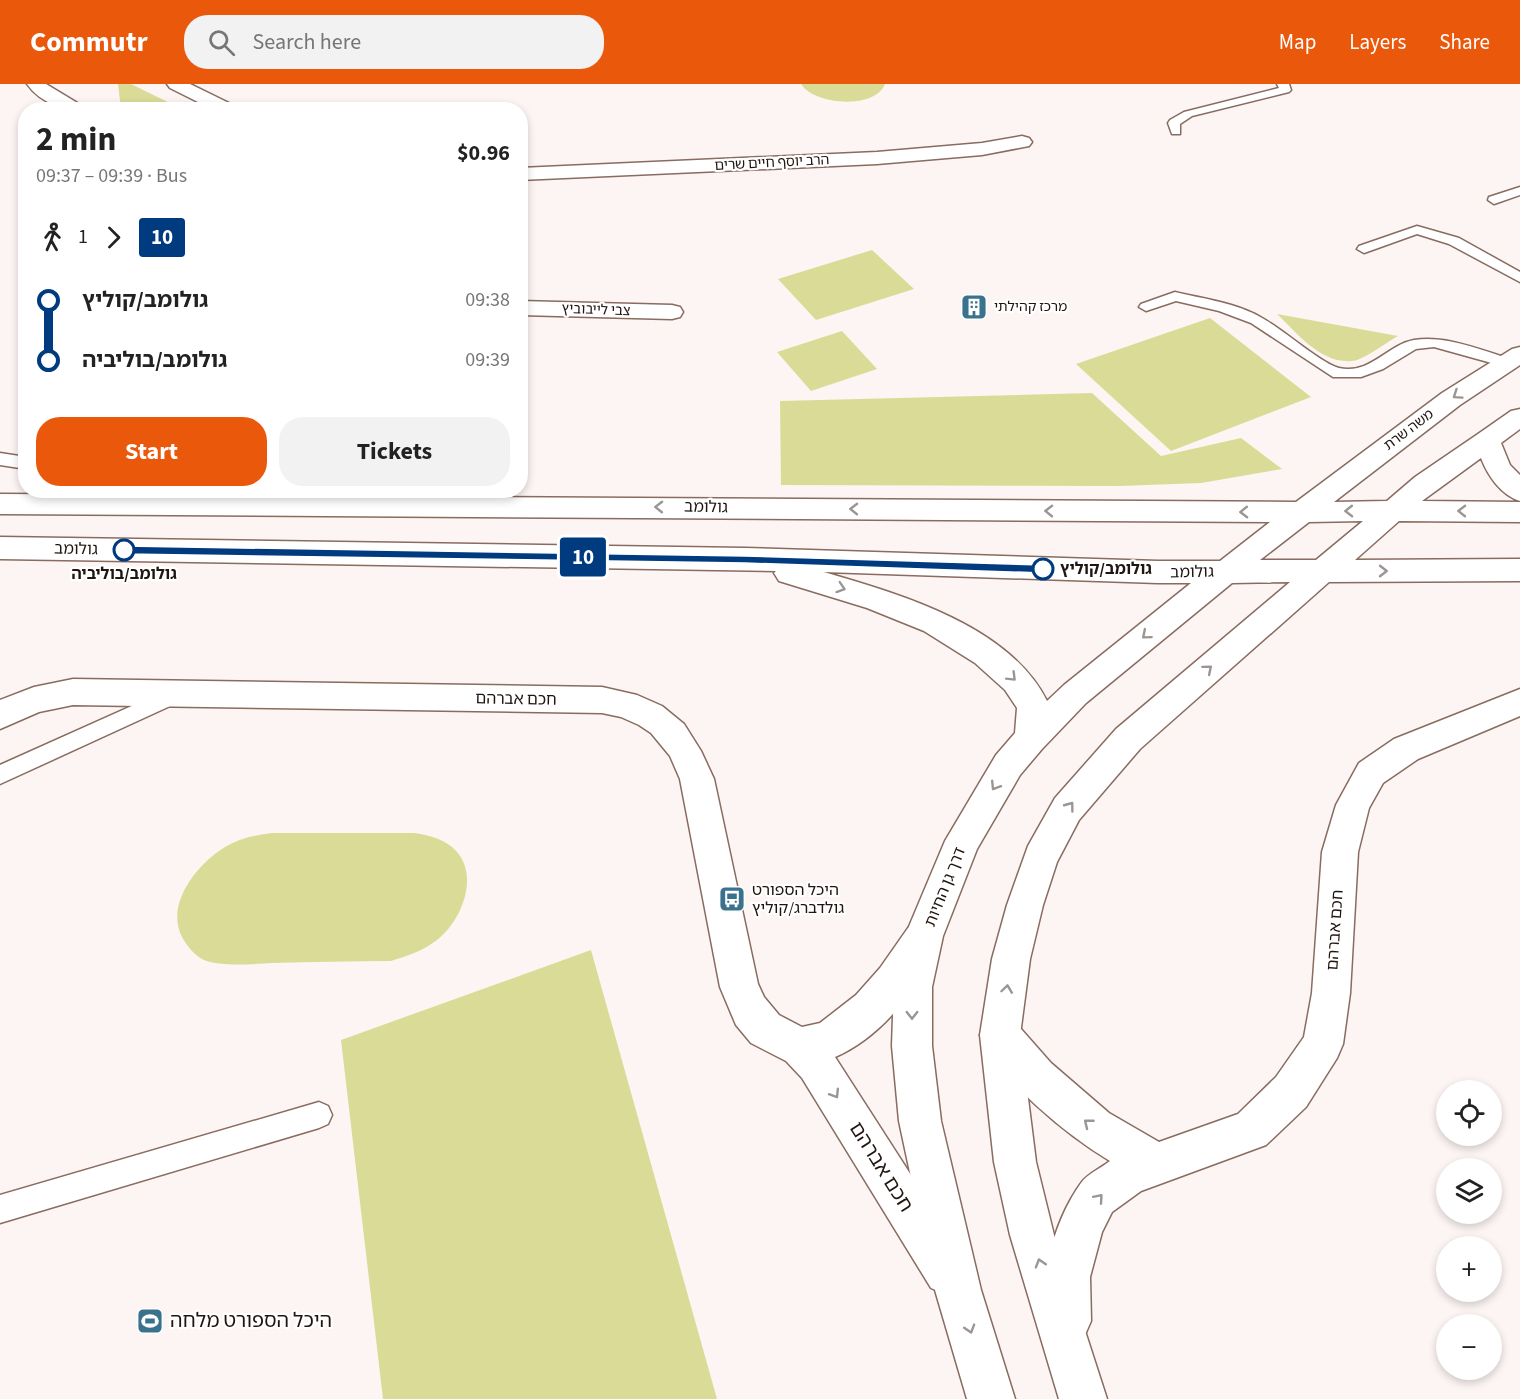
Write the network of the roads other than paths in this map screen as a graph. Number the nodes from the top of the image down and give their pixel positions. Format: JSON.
{"nodes":[{"id":1,"x":36,"y":84,"type":"edge"},
{"id":2,"x":176,"y":84,"type":"edge"},
{"id":3,"x":1283,"y":84,"type":"edge"},
{"id":4,"x":64,"y":102,"type":"edge"},
{"id":5,"x":213,"y":102,"type":"edge"},
{"id":6,"x":1176,"y":131,"type":"dead end"},
{"id":7,"x":1022,"y":142,"type":"dead end"},
{"id":8,"x":528,"y":174,"type":"edge"},
{"id":9,"x":1520,"y":191,"type":"edge"},
{"id":10,"x":1494,"y":200,"type":"dead end"},
{"id":11,"x":1364,"y":249,"type":"dead end"},
{"id":12,"x":1520,"y":278,"type":"edge"},
{"id":13,"x":1146,"y":307,"type":"dead end"},
{"id":14,"x":528,"y":308,"type":"edge"},
{"id":15,"x":672,"y":312,"type":"dead end"},
{"id":16,"x":1513,"y":358,"type":"edge"},
{"id":17,"x":1520,"y":417,"type":"edge"},
{"id":18,"x":1486,"y":440,"type":"junction"},
{"id":19,"x":0,"y":459,"type":"edge"},
{"id":20,"x":18,"y":462,"type":"edge"},
{"id":21,"x":1520,"y":491,"type":"edge"},
{"id":22,"x":330,"y":498,"type":"edge"},
{"id":23,"x":0,"y":504,"type":"edge"},
{"id":24,"x":383,"y":504,"type":"junction"},
{"id":25,"x":1395,"y":510,"type":"junction"},
{"id":26,"x":1302,"y":512,"type":"junction"},
{"id":27,"x":1520,"y":512,"type":"edge"},
{"id":28,"x":0,"y":549,"type":"edge"},
{"id":29,"x":745,"y":559,"type":"junction"},
{"id":30,"x":1520,"y":570,"type":"edge"},
{"id":31,"x":1224,"y":572,"type":"junction"},
{"id":32,"x":1325,"y":572,"type":"junction"},
{"id":33,"x":178,"y":693,"type":"junction"},
{"id":34,"x":1520,"y":702,"type":"edge"},
{"id":35,"x":0,"y":715,"type":"edge"},
{"id":36,"x":1030,"y":739,"type":"junction"},
{"id":37,"x":0,"y":775,"type":"edge"},
{"id":38,"x":924,"y":936,"type":"junction"},
{"id":39,"x":1000,"y":1035,"type":"junction"},
{"id":40,"x":800,"y":1047,"type":"junction"},
{"id":41,"x":319,"y":1115,"type":"dead end"},
{"id":42,"x":1156,"y":1164,"type":"junction"},
{"id":43,"x":0,"y":1209,"type":"edge"},
{"id":44,"x":958,"y":1290,"type":"junction"},
{"id":45,"x":1068,"y":1355,"type":"junction"},
{"id":46,"x":991,"y":1399,"type":"edge"},
{"id":47,"x":1083,"y":1399,"type":"edge"}],
"edges":[{"from":1,"to":4,"type":"main road"},
{"from":2,"to":5,"type":"main road"},
{"from":3,"to":6,"type":"lane"},
{"from":7,"to":8,"type":"main road","name":"הרב יוסף חיים שרים"},
{"from":9,"to":10,"type":"lane"},
{"from":11,"to":12,"type":"lane"},
{"from":13,"to":16,"type":"lane"},
{"from":14,"to":15,"type":"main road","name":"צבי לייבוביץ"},
{"from":16,"to":26,"type":"main road","name":"משה שרת","one_way":true},
{"from":17,"to":18,"type":"main road"},
{"from":18,"to":21,"type":"main road"},
{"from":18,"to":25,"type":"main road"},
{"from":19,"to":20,"type":"lane"},
{"from":22,"to":24,"type":"lane"},
{"from":23,"to":24,"type":"main road","name":"גולומב"},
{"from":26,"to":24,"type":"main road","name":"גולומב","one_way":true},
{"from":25,"to":26,"type":"main road","name":"גולומב","one_way":true},
{"from":27,"to":25,"type":"main road","name":"גולומב","one_way":true},
{"from":25,"to":32,"type":"main road"},
{"from":26,"to":31,"type":"main road","name":"דרך גן החיות"},
{"from":28,"to":29,"type":"main road","name":"גולומב"},
{"from":29,"to":31,"type":"main road","name":"גולומב"},
{"from":29,"to":36,"type":"main road","one_way":true},
{"from":32,"to":30,"type":"main road","name":"גולומב","one_way":true},
{"from":31,"to":32,"type":"main road","name":"גולומב"},
{"from":31,"to":36,"type":"main road","name":"דרך גן החיות","one_way":true},
{"from":39,"to":32,"type":"main road","one_way":true},
{"from":33,"to":35,"type":"main road","name":"חכם אברהם"},
{"from":33,"to":37,"type":"lane"},
{"from":33,"to":40,"type":"main road","name":"חכם אברהם"},
{"from":34,"to":42,"type":"main road","name":"חכם אברהם"},
{"from":36,"to":38,"type":"main road","name":"דרך גן החיות","one_way":true},
{"from":38,"to":40,"type":"main road"},
{"from":38,"to":44,"type":"main road","name":"דרך גן החיות","one_way":true},
{"from":42,"to":39,"type":"main road","one_way":true},
{"from":45,"to":39,"type":"main road","one_way":true},
{"from":40,"to":44,"type":"main road","name":"חכם אברהם","one_way":true},
{"from":41,"to":43,"type":"lane"},
{"from":45,"to":42,"type":"main road","name":"חכם אברהם","one_way":true},
{"from":44,"to":46,"type":"main road","name":"דרך גן החיות","one_way":true},
{"from":45,"to":47,"type":"main road"}]}
